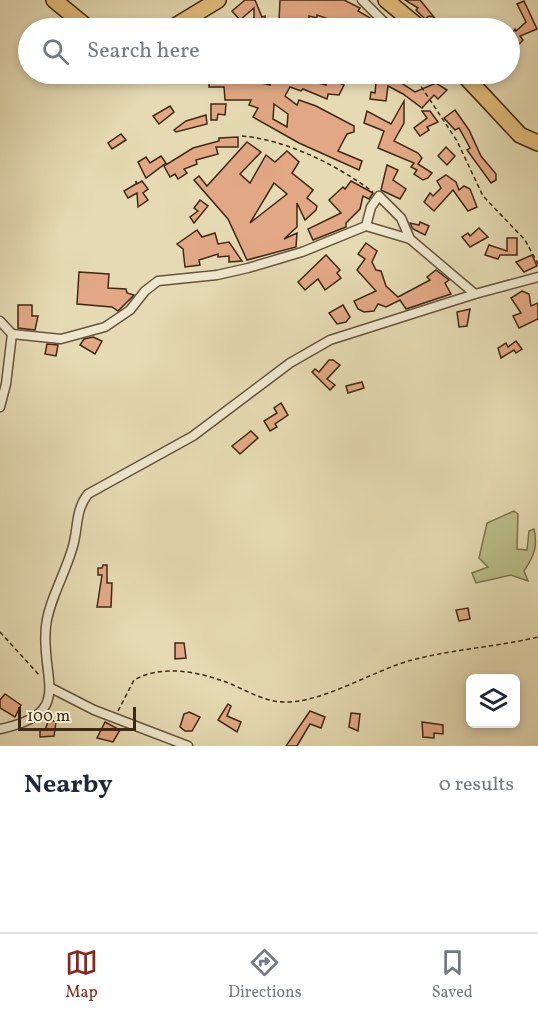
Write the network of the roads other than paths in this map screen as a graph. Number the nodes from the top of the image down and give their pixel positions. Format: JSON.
{"nodes":[{"id":1,"x":54,"y":0,"type":"edge"},
{"id":2,"x":218,"y":0,"type":"edge"},
{"id":3,"x":362,"y":0,"type":"edge"},
{"id":4,"x":386,"y":0,"type":"edge"},
{"id":5,"x":75,"y":18,"type":"edge"},
{"id":6,"x":188,"y":18,"type":"edge"},
{"id":7,"x":380,"y":18,"type":"edge"},
{"id":8,"x":408,"y":18,"type":"edge"},
{"id":9,"x":472,"y":84,"type":"edge"},
{"id":10,"x":538,"y":143,"type":"edge"},
{"id":11,"x":366,"y":226,"type":"junction"},
{"id":12,"x":411,"y":239,"type":"junction"},
{"id":13,"x":538,"y":277,"type":"edge"},
{"id":14,"x":475,"y":294,"type":"junction"},
{"id":15,"x":0,"y":321,"type":"edge"},
{"id":16,"x":12,"y":334,"type":"junction"},
{"id":17,"x":0,"y":407,"type":"edge"},
{"id":18,"x":51,"y":688,"type":"junction"},
{"id":19,"x":0,"y":729,"type":"edge"},
{"id":20,"x":188,"y":746,"type":"edge"}],
"edges":[{"from":1,"to":5,"type":"highway"},
{"from":2,"to":6,"type":"highway"},
{"from":3,"to":7,"type":"street"},
{"from":4,"to":8,"type":"highway"},
{"from":9,"to":10,"type":"highway"},
{"from":11,"to":12,"type":"street"},
{"from":11,"to":12,"type":"street"},
{"from":11,"to":16,"type":"street"},
{"from":12,"to":14,"type":"street"},
{"from":13,"to":14,"type":"street"},
{"from":14,"to":18,"type":"street"},
{"from":15,"to":16,"type":"street"},
{"from":16,"to":17,"type":"street"},
{"from":18,"to":19,"type":"street"},
{"from":18,"to":20,"type":"street"}]}
